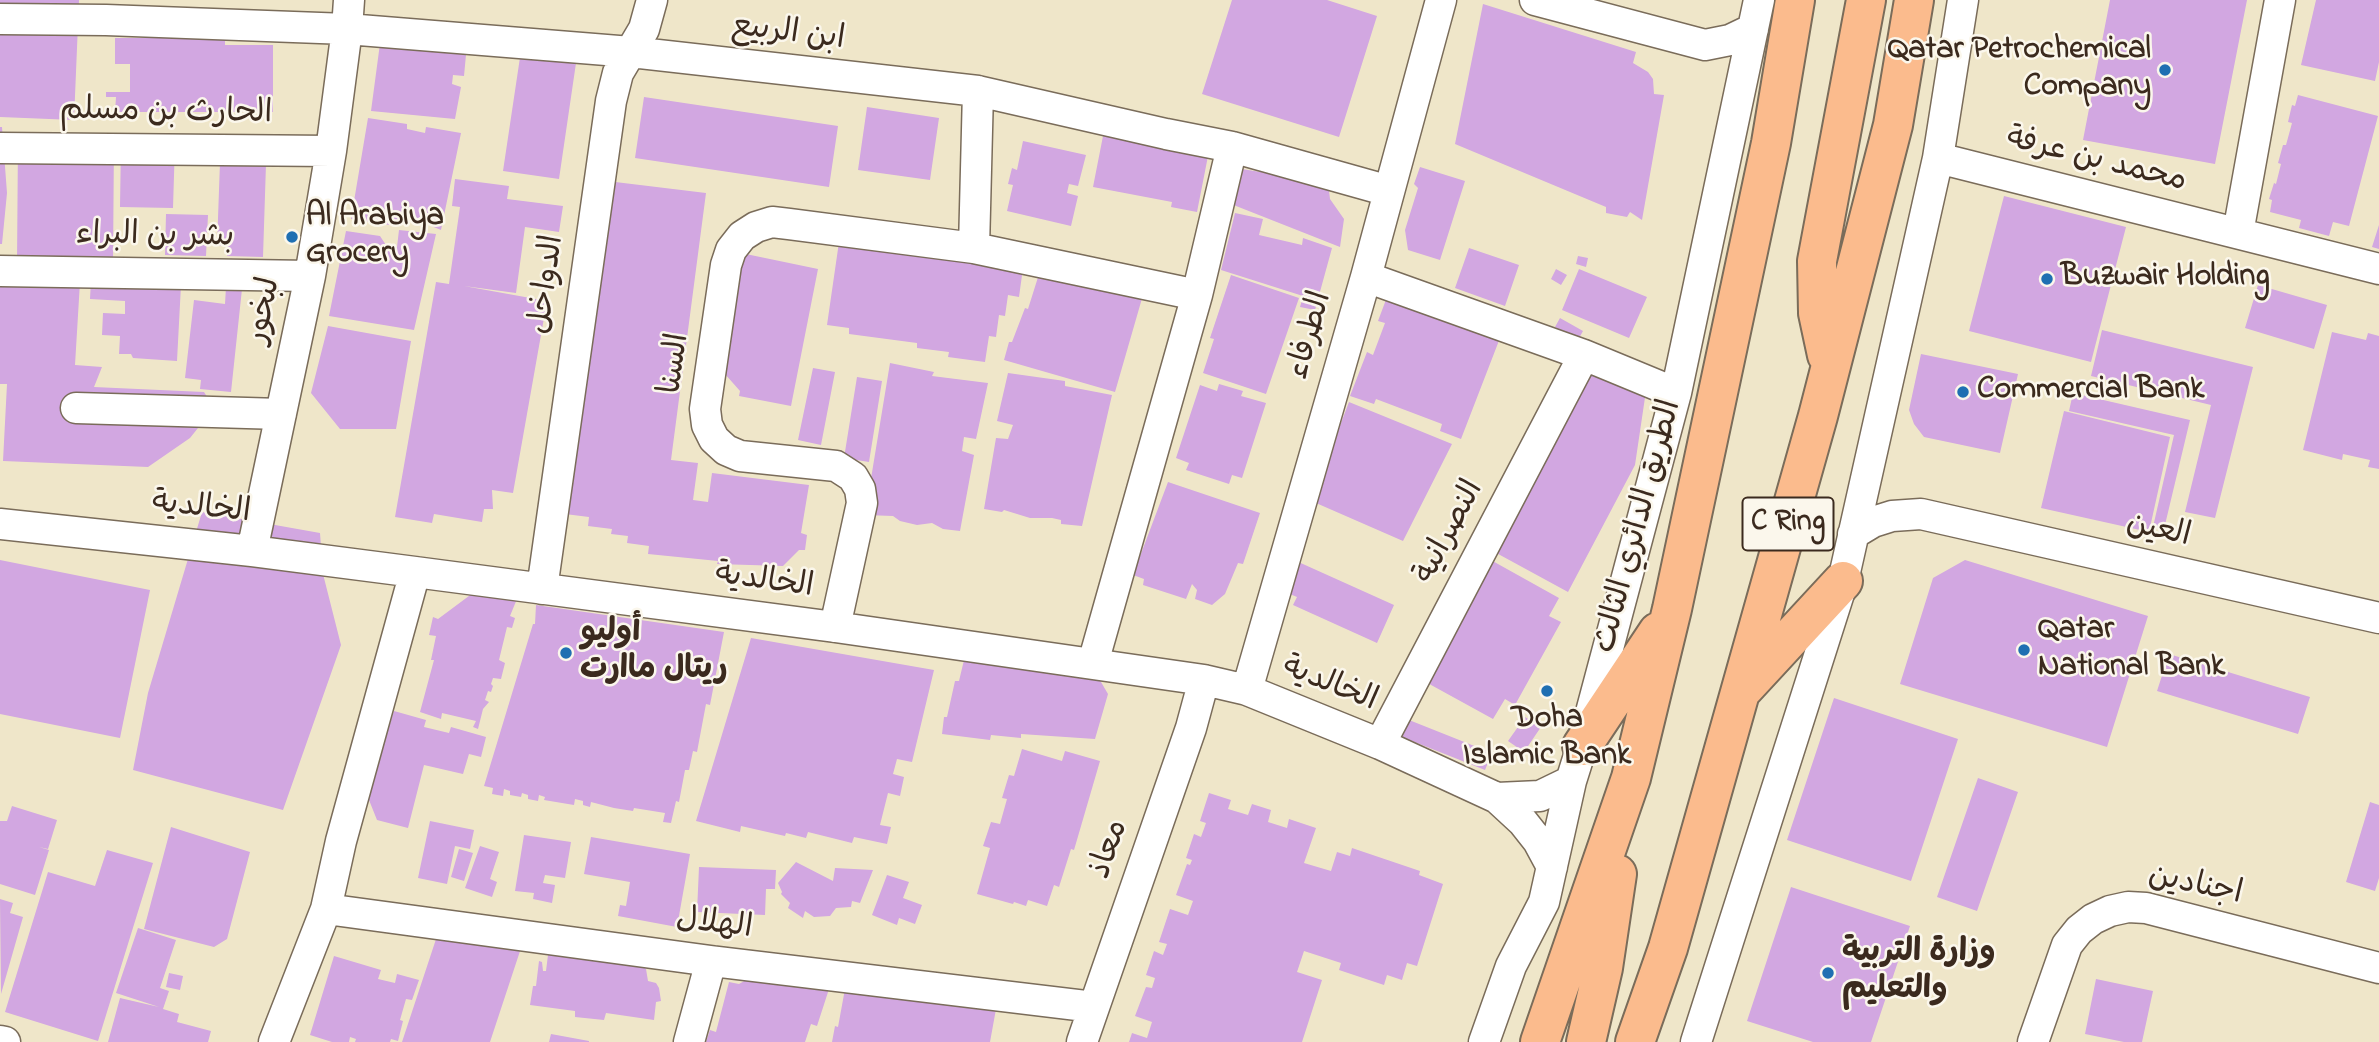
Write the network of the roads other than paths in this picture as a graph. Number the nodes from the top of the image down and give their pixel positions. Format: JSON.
{"nodes":[{"id":1,"x":652,"y":0,"type":"edge"},
{"id":2,"x":1441,"y":0,"type":"edge"},
{"id":3,"x":1535,"y":0,"type":"edge"},
{"id":4,"x":1759,"y":0,"type":"edge"},
{"id":5,"x":1795,"y":0,"type":"edge"},
{"id":6,"x":1866,"y":0,"type":"edge"},
{"id":7,"x":1913,"y":0,"type":"edge"},
{"id":8,"x":1963,"y":0,"type":"edge"},
{"id":9,"x":2280,"y":0,"type":"edge"},
{"id":10,"x":348,"y":14,"type":"edge"},
{"id":11,"x":0,"y":19,"type":"edge"},
{"id":12,"x":1753,"y":29,"type":"junction"},
{"id":13,"x":1705,"y":45,"type":"junction"},
{"id":14,"x":631,"y":52,"type":"junction"},
{"id":15,"x":978,"y":91,"type":"junction"},
{"id":16,"x":1741,"y":93,"type":"junction"},
{"id":17,"x":1771,"y":143,"type":"junction"},
{"id":18,"x":1232,"y":147,"type":"junction"},
{"id":19,"x":0,"y":148,"type":"edge"},
{"id":20,"x":331,"y":151,"type":"junction"},
{"id":21,"x":1938,"y":158,"type":"junction"},
{"id":22,"x":1389,"y":191,"type":"junction"},
{"id":23,"x":2238,"y":233,"type":"junction"},
{"id":24,"x":974,"y":248,"type":"junction"},
{"id":25,"x":2379,"y":269,"type":"edge"},
{"id":26,"x":0,"y":271,"type":"edge"},
{"id":27,"x":310,"y":276,"type":"junction"},
{"id":28,"x":1366,"y":277,"type":"junction"},
{"id":29,"x":1197,"y":295,"type":"junction"},
{"id":30,"x":1584,"y":355,"type":"junction"},
{"id":31,"x":1830,"y":364,"type":"junction"},
{"id":32,"x":1676,"y":393,"type":"junction"},
{"id":33,"x":76,"y":408,"type":"dead end"},
{"id":34,"x":281,"y":414,"type":"junction"},
{"id":35,"x":1866,"y":472,"type":"junction"},
{"id":36,"x":1921,"y":514,"type":"junction"},
{"id":37,"x":0,"y":524,"type":"edge"},
{"id":38,"x":1853,"y":534,"type":"junction"},
{"id":39,"x":252,"y":551,"type":"junction"},
{"id":40,"x":415,"y":572,"type":"junction"},
{"id":41,"x":1843,"y":581,"type":"junction"},
{"id":42,"x":542,"y":589,"type":"junction"},
{"id":43,"x":1672,"y":610,"type":"junction"},
{"id":44,"x":2379,"y":618,"type":"edge"},
{"id":45,"x":835,"y":627,"type":"junction"},
{"id":46,"x":1093,"y":663,"type":"junction"},
{"id":47,"x":1204,"y":680,"type":"junction"},
{"id":48,"x":1247,"y":690,"type":"junction"},
{"id":49,"x":1741,"y":692,"type":"junction"},
{"id":50,"x":1380,"y":744,"type":"junction"},
{"id":51,"x":1576,"y":763,"type":"junction"},
{"id":52,"x":1631,"y":778,"type":"junction"},
{"id":53,"x":1497,"y":798,"type":"junction"},
{"id":54,"x":1552,"y":867,"type":"junction"},
{"id":55,"x":326,"y":909,"type":"junction"},
{"id":56,"x":711,"y":961,"type":"junction"},
{"id":57,"x":2379,"y":968,"type":"edge"},
{"id":58,"x":1094,"y":1007,"type":"junction"},
{"id":59,"x":0,"y":1041,"type":"edge"},
{"id":60,"x":5,"y":1042,"type":"edge"},
{"id":61,"x":274,"y":1042,"type":"edge"},
{"id":62,"x":689,"y":1042,"type":"edge"},
{"id":63,"x":1082,"y":1042,"type":"edge"},
{"id":64,"x":1484,"y":1042,"type":"edge"},
{"id":65,"x":1540,"y":1042,"type":"edge"},
{"id":66,"x":1586,"y":1042,"type":"edge"},
{"id":67,"x":1635,"y":1042,"type":"edge"},
{"id":68,"x":1696,"y":1042,"type":"edge"},
{"id":69,"x":2033,"y":1042,"type":"edge"}],
"edges":[{"from":1,"to":14,"type":"street","name":"الدواخل"},
{"from":2,"to":22,"type":"street","name":"الطرفاء"},
{"from":3,"to":13,"type":"street"},
{"from":4,"to":12,"type":"street","name":"الطريق الدائري الثالث"},
{"from":5,"to":17,"type":"highway","name":"الطريق الدائري الثالث","number":"C Ring"},
{"from":6,"to":31,"type":"highway"},
{"from":7,"to":31,"type":"highway","number":"C Ring"},
{"from":8,"to":21,"type":"street"},
{"from":9,"to":23,"type":"street"},
{"from":10,"to":11,"type":"street","name":"ابن الربيع"},
{"from":10,"to":14,"type":"street","name":"ابن الربيع"},
{"from":10,"to":20,"type":"street","name":"لبخور"},
{"from":12,"to":13,"type":"street"},
{"from":12,"to":16,"type":"street","name":"الطريق الدائري الثالث"},
{"from":13,"to":16,"type":"street"},
{"from":14,"to":15,"type":"street","name":"ابن الربيع"},
{"from":14,"to":42,"type":"street","name":"الدواخل"},
{"from":15,"to":18,"type":"street","name":"ابن الربيع"},
{"from":15,"to":24,"type":"street"},
{"from":16,"to":17,"type":"street"},
{"from":16,"to":32,"type":"street","name":"الطريق الدائري الثالث"},
{"from":17,"to":43,"type":"highway","name":"الطريق الدائري الثالث","number":"C Ring"},
{"from":18,"to":22,"type":"street","name":"ابن الربيع"},
{"from":18,"to":29,"type":"street"},
{"from":19,"to":20,"type":"street","name":"الحارث بن مسلم"},
{"from":20,"to":27,"type":"street","name":"لبخور"},
{"from":21,"to":23,"type":"street","name":"محمد بن عرفة"},
{"from":21,"to":35,"type":"street"},
{"from":22,"to":28,"type":"street","name":"الطرفاء"},
{"from":23,"to":25,"type":"street","name":"محمد بن عرفة"},
{"from":24,"to":29,"type":"street","name":"السنا"},
{"from":24,"to":45,"type":"street","name":"السنا"},
{"from":26,"to":27,"type":"street","name":"بشر بن البراء"},
{"from":27,"to":34,"type":"street","name":"لبخور"},
{"from":28,"to":30,"type":"street"},
{"from":28,"to":48,"type":"street","name":"الطرفاء"},
{"from":29,"to":46,"type":"street"},
{"from":30,"to":32,"type":"street"},
{"from":30,"to":50,"type":"street","name":"النصرانية"},
{"from":31,"to":49,"type":"highway","number":"C Ring"},
{"from":32,"to":51,"type":"street","name":"الطريق الدائري الثالث"},
{"from":33,"to":34,"type":"street"},
{"from":34,"to":39,"type":"street","name":"لبخور"},
{"from":35,"to":36,"type":"street","name":"العين"},
{"from":35,"to":38,"type":"street"},
{"from":36,"to":38,"type":"street","name":"العين"},
{"from":36,"to":44,"type":"street","name":"العين"},
{"from":37,"to":39,"type":"street","name":"الخالدية"},
{"from":38,"to":41,"type":"street"},
{"from":39,"to":40,"type":"street","name":"الخالدية"},
{"from":40,"to":42,"type":"street","name":"الخالدية"},
{"from":40,"to":55,"type":"street"},
{"from":41,"to":49,"type":"highway"},
{"from":41,"to":68,"type":"street"},
{"from":42,"to":45,"type":"street","name":"الخالدية"},
{"from":43,"to":51,"type":"highway"},
{"from":43,"to":52,"type":"highway","name":"الطريق الدائري الثالث","number":"C Ring"},
{"from":45,"to":46,"type":"street","name":"الخالدية"},
{"from":46,"to":47,"type":"street","name":"الخالدية"},
{"from":47,"to":48,"type":"street","name":"الخالدية"},
{"from":47,"to":58,"type":"street","name":"معاذ"},
{"from":48,"to":50,"type":"street","name":"الخالدية"},
{"from":49,"to":67,"type":"highway","number":"C Ring"},
{"from":50,"to":53,"type":"street","name":"الخالدية"},
{"from":51,"to":53,"type":"street","name":"الخالدية"},
{"from":51,"to":54,"type":"street","name":"الطريق الدائري الثالث"},
{"from":52,"to":65,"type":"highway","name":"الطريق الدائري الثالث","number":"C Ring"},
{"from":52,"to":66,"type":"highway"},
{"from":53,"to":54,"type":"street","name":"الخالدية"},
{"from":54,"to":64,"type":"street","name":"الطريق الدائري الثالث"},
{"from":55,"to":56,"type":"street","name":"الهلال"},
{"from":55,"to":61,"type":"street"},
{"from":56,"to":58,"type":"street","name":"الهلال"},
{"from":56,"to":62,"type":"street"},
{"from":57,"to":69,"type":"street","name":"اجنادين"},
{"from":58,"to":63,"type":"street","name":"معاذ"},
{"from":59,"to":60,"type":"street"}]}
